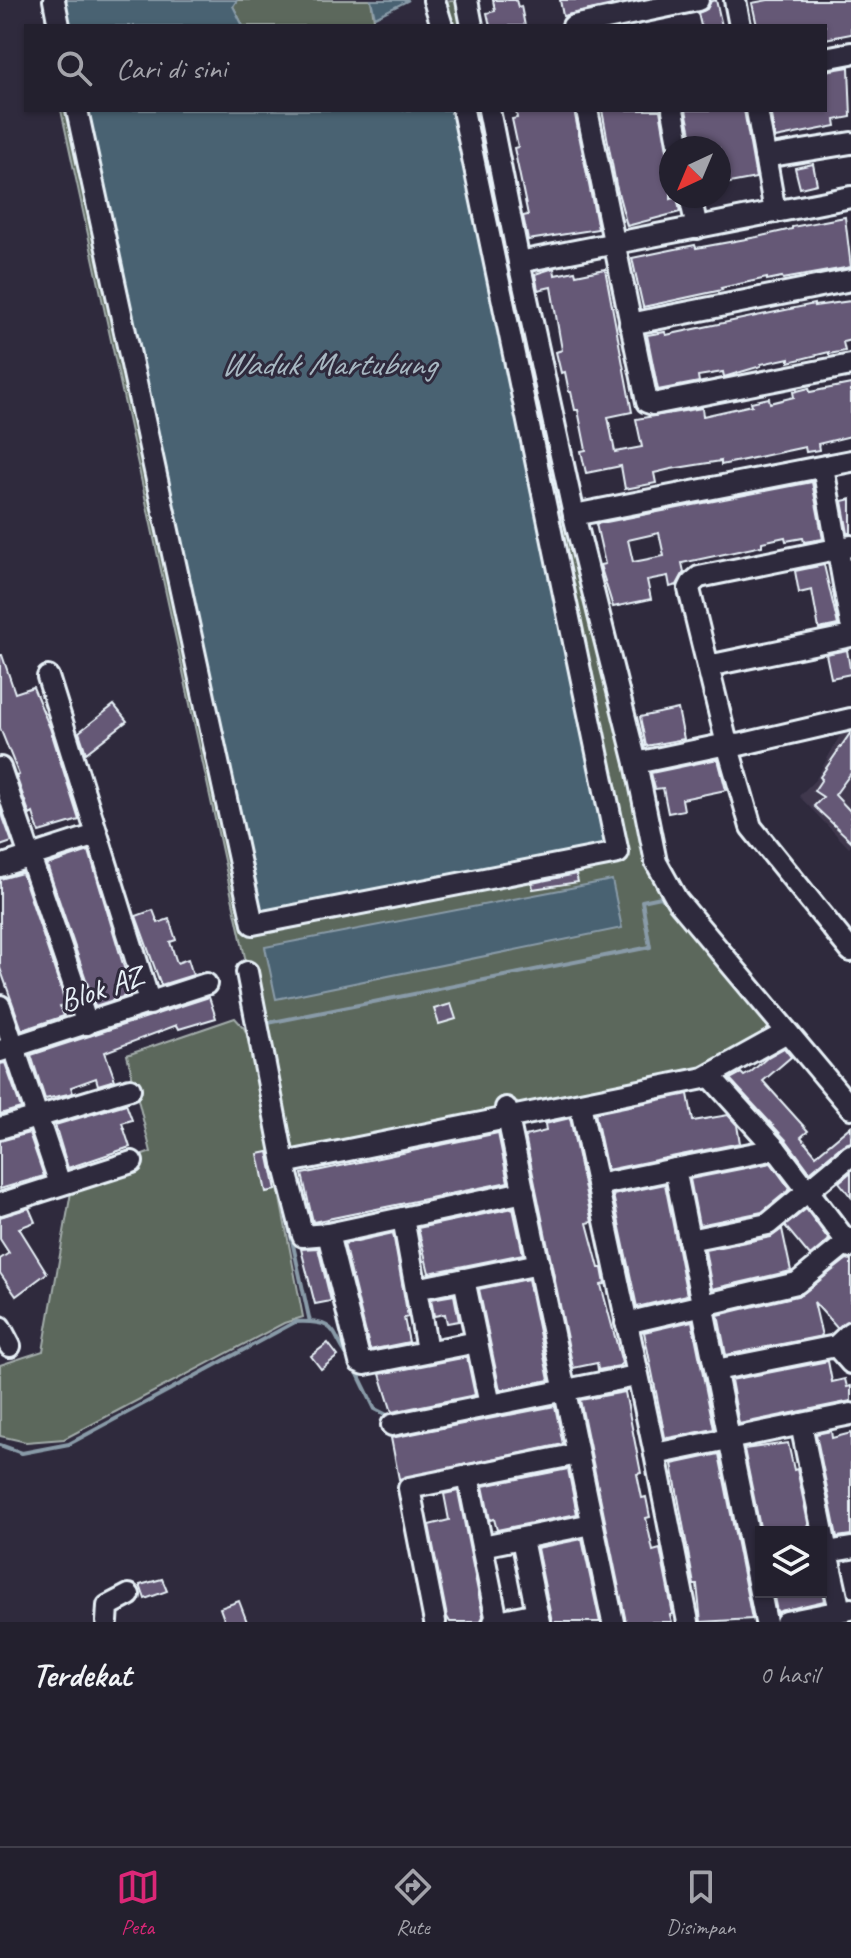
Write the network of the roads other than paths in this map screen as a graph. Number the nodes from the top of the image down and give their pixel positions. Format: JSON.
{"nodes":[{"id":1,"x":54,"y":0,"type":"edge"},
{"id":2,"x":434,"y":0,"type":"edge"},
{"id":3,"x":467,"y":0,"type":"edge"},
{"id":4,"x":698,"y":0,"type":"edge"},
{"id":5,"x":735,"y":0,"type":"edge"},
{"id":6,"x":654,"y":18,"type":"edge"},
{"id":7,"x":59,"y":24,"type":"edge"},
{"id":8,"x":441,"y":24,"type":"edge"},
{"id":9,"x":472,"y":24,"type":"edge"},
{"id":10,"x":593,"y":24,"type":"edge"},
{"id":11,"x":740,"y":24,"type":"edge"},
{"id":12,"x":851,"y":53,"type":"edge"},
{"id":13,"x":827,"y":58,"type":"edge"},
{"id":14,"x":77,"y":112,"type":"edge"},
{"id":15,"x":463,"y":112,"type":"edge"},
{"id":16,"x":489,"y":112,"type":"edge"},
{"id":17,"x":587,"y":112,"type":"edge"},
{"id":18,"x":673,"y":112,"type":"edge"},
{"id":19,"x":757,"y":112,"type":"edge"},
{"id":20,"x":678,"y":136,"type":"edge"},
{"id":21,"x":851,"y":143,"type":"edge"},
{"id":22,"x":765,"y":157,"type":"junction"},
{"id":23,"x":850,"y":203,"type":"edge"},
{"id":24,"x":693,"y":208,"type":"edge"},
{"id":25,"x":775,"y":212,"type":"junction"},
{"id":26,"x":697,"y":228,"type":"junction"},
{"id":27,"x":614,"y":244,"type":"junction"},
{"id":28,"x":519,"y":262,"type":"junction"},
{"id":29,"x":851,"y":280,"type":"edge"},
{"id":30,"x":630,"y":324,"type":"junction"},
{"id":31,"x":851,"y":365,"type":"edge"},
{"id":32,"x":851,"y":461,"type":"edge"},
{"id":33,"x":823,"y":467,"type":"junction"},
{"id":34,"x":574,"y":515,"type":"junction"},
{"id":35,"x":845,"y":547,"type":"edge"},
{"id":36,"x":851,"y":624,"type":"edge"},
{"id":37,"x":851,"y":636,"type":"edge"},
{"id":38,"x":708,"y":666,"type":"junction"},
{"id":39,"x":48,"y":677,"type":"dead end"},
{"id":40,"x":851,"y":719,"type":"edge"},
{"id":41,"x":727,"y":744,"type":"junction"},
{"id":42,"x":636,"y":763,"type":"junction"},
{"id":43,"x":0,"y":768,"type":"edge"},
{"id":44,"x":96,"y":835,"type":"junction"},
{"id":45,"x":30,"y":856,"type":"junction"},
{"id":46,"x":0,"y":866,"type":"edge"},
{"id":47,"x":851,"y":951,"type":"edge"},
{"id":48,"x":247,"y":972,"type":"dead end"},
{"id":49,"x":206,"y":984,"type":"dead end"},
{"id":50,"x":150,"y":1004,"type":"junction"},
{"id":51,"x":0,"y":1006,"type":"edge"},
{"id":52,"x":87,"y":1024,"type":"junction"},
{"id":53,"x":782,"y":1035,"type":"junction"},
{"id":54,"x":7,"y":1049,"type":"edge"},
{"id":55,"x":710,"y":1076,"type":"junction"},
{"id":56,"x":130,"y":1089,"type":"dead end"},
{"id":57,"x":580,"y":1104,"type":"junction"},
{"id":58,"x":851,"y":1108,"type":"edge"},
{"id":59,"x":507,"y":1113,"type":"junction"},
{"id":60,"x":37,"y":1117,"type":"junction"},
{"id":61,"x":0,"y":1128,"type":"edge"},
{"id":62,"x":776,"y":1149,"type":"junction"},
{"id":63,"x":851,"y":1155,"type":"edge"},
{"id":64,"x":283,"y":1159,"type":"junction"},
{"id":65,"x":132,"y":1162,"type":"dead end"},
{"id":66,"x":675,"y":1169,"type":"junction"},
{"id":67,"x":60,"y":1184,"type":"junction"},
{"id":68,"x":597,"y":1185,"type":"junction"},
{"id":69,"x":806,"y":1191,"type":"junction"},
{"id":70,"x":524,"y":1192,"type":"junction"},
{"id":71,"x":0,"y":1204,"type":"edge"},
{"id":72,"x":403,"y":1218,"type":"junction"},
{"id":73,"x":328,"y":1234,"type":"junction"},
{"id":74,"x":689,"y":1240,"type":"junction"},
{"id":75,"x":850,"y":1243,"type":"edge"},
{"id":76,"x":539,"y":1264,"type":"junction"},
{"id":77,"x":464,"y":1279,"type":"junction"},
{"id":78,"x":416,"y":1289,"type":"junction"},
{"id":79,"x":703,"y":1306,"type":"junction"},
{"id":80,"x":626,"y":1323,"type":"junction"},
{"id":81,"x":0,"y":1327,"type":"edge"},
{"id":82,"x":844,"y":1339,"type":"edge"},
{"id":83,"x":477,"y":1342,"type":"junction"},
{"id":84,"x":10,"y":1346,"type":"dead end"},
{"id":85,"x":427,"y":1350,"type":"junction"},
{"id":86,"x":851,"y":1363,"type":"edge"},
{"id":87,"x":716,"y":1370,"type":"junction"},
{"id":88,"x":636,"y":1376,"type":"junction"},
{"id":89,"x":565,"y":1390,"type":"junction"},
{"id":90,"x":490,"y":1405,"type":"junction"},
{"id":91,"x":851,"y":1414,"type":"edge"},
{"id":92,"x":801,"y":1424,"type":"junction"},
{"id":93,"x":392,"y":1425,"type":"dead end"},
{"id":94,"x":730,"y":1441,"type":"junction"},
{"id":95,"x":578,"y":1454,"type":"junction"},
{"id":96,"x":655,"y":1454,"type":"junction"},
{"id":97,"x":468,"y":1476,"type":"junction"},
{"id":98,"x":592,"y":1524,"type":"junction"},
{"id":99,"x":822,"y":1526,"type":"edge"},
{"id":100,"x":522,"y":1539,"type":"junction"},
{"id":101,"x":482,"y":1546,"type":"junction"},
{"id":102,"x":851,"y":1548,"type":"edge"},
{"id":103,"x":827,"y":1552,"type":"joint"},
{"id":104,"x":129,"y":1595,"type":"dead end"},
{"id":105,"x":845,"y":1610,"type":"edge"},
{"id":106,"x":538,"y":1618,"type":"edge"},
{"id":107,"x":107,"y":1622,"type":"edge"},
{"id":108,"x":435,"y":1622,"type":"edge"},
{"id":109,"x":495,"y":1622,"type":"edge"},
{"id":110,"x":613,"y":1622,"type":"edge"},
{"id":111,"x":688,"y":1622,"type":"edge"},
{"id":112,"x":766,"y":1622,"type":"edge"},
{"id":113,"x":786,"y":1622,"type":"edge"}],
"edges":[{"from":1,"to":7,"type":"street"},
{"from":2,"to":8,"type":"street"},
{"from":3,"to":9,"type":"street"},
{"from":4,"to":6,"type":"street"},
{"from":5,"to":11,"type":"street"},
{"from":6,"to":10,"type":"street"},
{"from":12,"to":13,"type":"street"},
{"from":14,"to":15,"type":"street"},
{"from":16,"to":28,"type":"street"},
{"from":17,"to":27,"type":"street"},
{"from":18,"to":20,"type":"street"},
{"from":19,"to":22,"type":"street"},
{"from":21,"to":22,"type":"street"},
{"from":22,"to":25,"type":"street"},
{"from":23,"to":25,"type":"street"},
{"from":24,"to":26,"type":"street"},
{"from":25,"to":26,"type":"street"},
{"from":26,"to":27,"type":"street"},
{"from":27,"to":28,"type":"street"},
{"from":27,"to":30,"type":"street"},
{"from":28,"to":34,"type":"street"},
{"from":29,"to":30,"type":"street"},
{"from":30,"to":31,"type":"street"},
{"from":32,"to":33,"type":"street"},
{"from":33,"to":34,"type":"street"},
{"from":33,"to":35,"type":"street"},
{"from":34,"to":42,"type":"street"},
{"from":35,"to":36,"type":"street"},
{"from":35,"to":38,"type":"street"},
{"from":37,"to":38,"type":"street"},
{"from":38,"to":41,"type":"street"},
{"from":39,"to":44,"type":"street"},
{"from":40,"to":41,"type":"street"},
{"from":41,"to":42,"type":"street"},
{"from":41,"to":47,"type":"street"},
{"from":42,"to":53,"type":"street"},
{"from":43,"to":45,"type":"street"},
{"from":44,"to":45,"type":"street"},
{"from":44,"to":50,"type":"street"},
{"from":45,"to":46,"type":"street"},
{"from":45,"to":52,"type":"street"},
{"from":48,"to":64,"type":"street"},
{"from":49,"to":50,"type":"street","name":"Blok AZ"},
{"from":50,"to":52,"type":"street","name":"Blok AZ"},
{"from":51,"to":54,"type":"street"},
{"from":52,"to":54,"type":"street","name":"Blok AZ"},
{"from":53,"to":55,"type":"street"},
{"from":53,"to":58,"type":"street"},
{"from":54,"to":60,"type":"street"},
{"from":55,"to":57,"type":"street"},
{"from":55,"to":62,"type":"street"},
{"from":56,"to":60,"type":"street"},
{"from":57,"to":59,"type":"street"},
{"from":57,"to":68,"type":"street"},
{"from":59,"to":64,"type":"street"},
{"from":59,"to":70,"type":"street"},
{"from":60,"to":61,"type":"street"},
{"from":60,"to":67,"type":"street"},
{"from":62,"to":66,"type":"street"},
{"from":62,"to":69,"type":"street"},
{"from":63,"to":69,"type":"street"},
{"from":64,"to":73,"type":"street"},
{"from":65,"to":67,"type":"street"},
{"from":66,"to":68,"type":"street"},
{"from":66,"to":74,"type":"street"},
{"from":67,"to":71,"type":"street"},
{"from":68,"to":80,"type":"street"},
{"from":69,"to":74,"type":"street"},
{"from":69,"to":75,"type":"street"},
{"from":70,"to":72,"type":"street"},
{"from":70,"to":76,"type":"street"},
{"from":72,"to":73,"type":"street"},
{"from":72,"to":78,"type":"street"},
{"from":73,"to":85,"type":"street"},
{"from":74,"to":79,"type":"street"},
{"from":75,"to":79,"type":"street"},
{"from":76,"to":77,"type":"street"},
{"from":76,"to":89,"type":"street"},
{"from":77,"to":78,"type":"street"},
{"from":77,"to":83,"type":"street"},
{"from":78,"to":85,"type":"street"},
{"from":79,"to":80,"type":"street"},
{"from":79,"to":87,"type":"street"},
{"from":80,"to":88,"type":"street"},
{"from":81,"to":84,"type":"street"},
{"from":82,"to":86,"type":"street"},
{"from":82,"to":87,"type":"street"},
{"from":83,"to":85,"type":"street"},
{"from":83,"to":90,"type":"street"},
{"from":87,"to":94,"type":"street"},
{"from":88,"to":89,"type":"street"},
{"from":88,"to":96,"type":"street"},
{"from":89,"to":90,"type":"street"},
{"from":89,"to":95,"type":"street"},
{"from":90,"to":93,"type":"street"},
{"from":91,"to":92,"type":"street"},
{"from":92,"to":94,"type":"street"},
{"from":92,"to":99,"type":"street"},
{"from":94,"to":96,"type":"street"},
{"from":94,"to":112,"type":"street"},
{"from":95,"to":97,"type":"street"},
{"from":95,"to":98,"type":"street"},
{"from":96,"to":111,"type":"street"},
{"from":97,"to":101,"type":"street"},
{"from":97,"to":108,"type":"street"},
{"from":98,"to":100,"type":"street"},
{"from":98,"to":110,"type":"street"},
{"from":100,"to":101,"type":"street"},
{"from":100,"to":106,"type":"street"},
{"from":101,"to":109,"type":"street"},
{"from":102,"to":103,"type":"street"},
{"from":103,"to":105,"type":"street"},
{"from":104,"to":107,"type":"street"},
{"from":105,"to":113,"type":"street"},
{"from":106,"to":109,"type":"street"}]}
